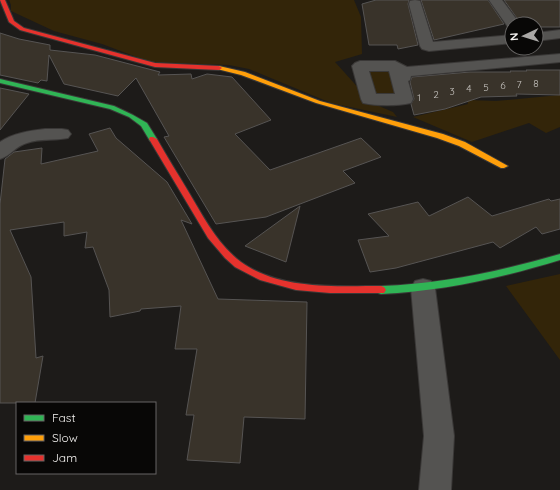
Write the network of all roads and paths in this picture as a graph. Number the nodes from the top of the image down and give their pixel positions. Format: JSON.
{"nodes":[{"id":1,"x":2,"y":0,"type":"edge"},
{"id":2,"x":495,"y":0,"type":"edge"},
{"id":3,"x":415,"y":4,"type":"dead end"},
{"id":4,"x":507,"y":16,"type":"edge"},
{"id":5,"x":560,"y":34,"type":"edge"},
{"id":6,"x":544,"y":36,"type":"edge"},
{"id":7,"x":504,"y":40,"type":"edge"},
{"id":8,"x":560,"y":58,"type":"edge"},
{"id":9,"x":400,"y":73,"type":"dead end"},
{"id":10,"x":0,"y":81,"type":"edge"},
{"id":11,"x":62,"y":134,"type":"dead end"},
{"id":12,"x":0,"y":154,"type":"edge"},
{"id":13,"x":504,"y":166,"type":"dead end"},
{"id":14,"x":560,"y":257,"type":"edge"},
{"id":15,"x":423,"y":288,"type":"junction"},
{"id":16,"x":435,"y":490,"type":"edge"}],
"edges":[{"from":1,"to":13,"type":"street"},
{"from":2,"to":4,"type":"street"},
{"from":3,"to":7,"type":"street"},
{"from":5,"to":6,"type":"street"},
{"from":8,"to":9,"type":"street"},
{"from":10,"to":15,"type":"street"},
{"from":11,"to":12,"type":"street"},
{"from":14,"to":15,"type":"street"},
{"from":15,"to":16,"type":"street"}]}
